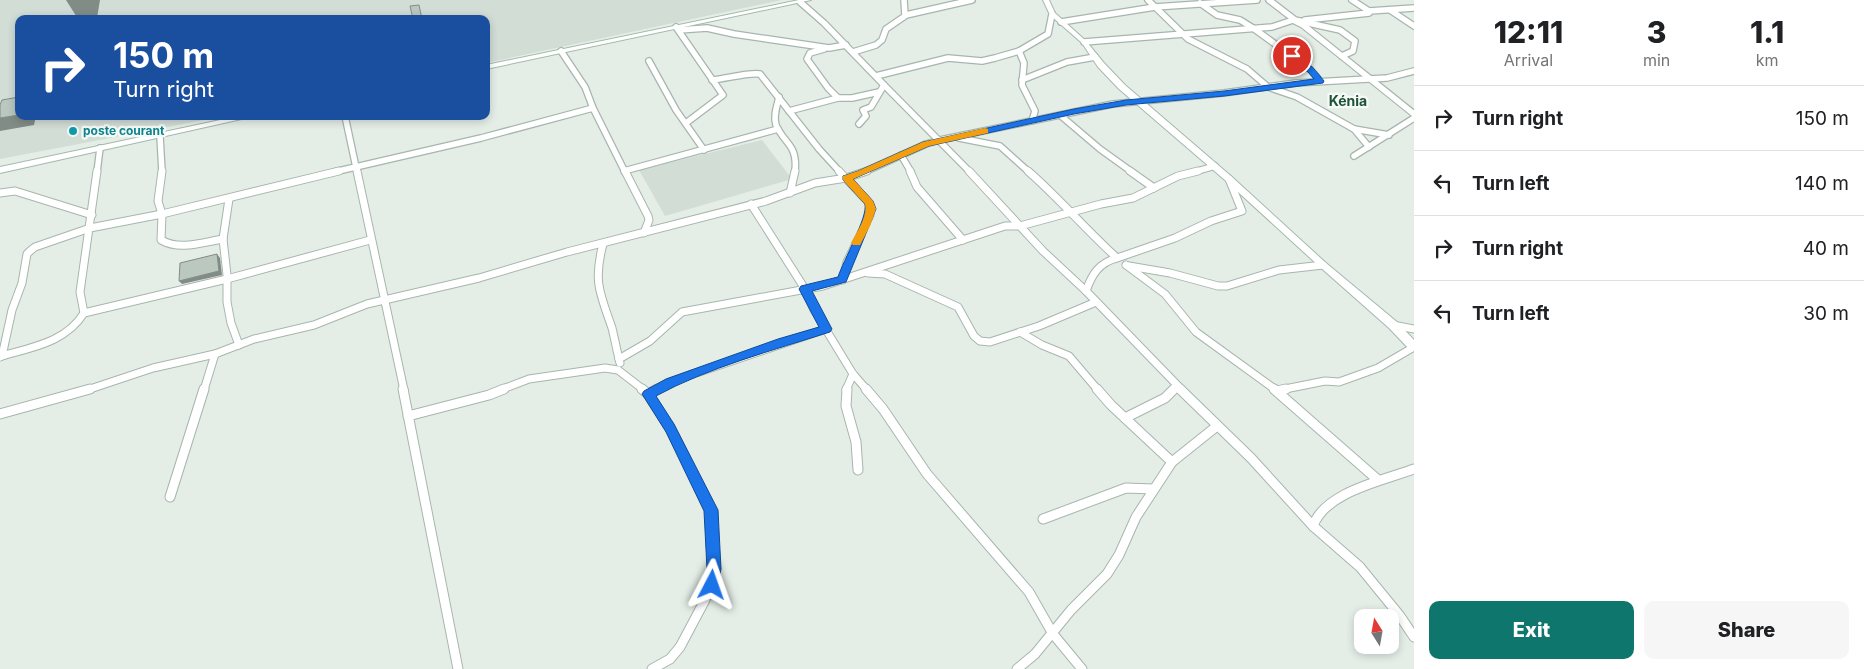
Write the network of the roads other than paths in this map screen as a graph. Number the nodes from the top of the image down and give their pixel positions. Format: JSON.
{"nodes":[{"id":1,"x":904,"y":0,"type":"edge"},
{"id":2,"x":972,"y":0,"type":"edge"},
{"id":3,"x":1046,"y":0,"type":"edge"},
{"id":4,"x":1148,"y":0,"type":"edge"},
{"id":5,"x":1257,"y":0,"type":"edge"},
{"id":6,"x":1270,"y":0,"type":"edge"},
{"id":7,"x":1352,"y":0,"type":"edge"},
{"id":8,"x":804,"y":1,"type":"edge"},
{"id":9,"x":1228,"y":1,"type":"edge"},
{"id":10,"x":1198,"y":2,"type":"edge"},
{"id":11,"x":1155,"y":7,"type":"junction"},
{"id":12,"x":1414,"y":8,"type":"edge"},
{"id":13,"x":1390,"y":10,"type":"junction"},
{"id":14,"x":1369,"y":11,"type":"junction"},
{"id":15,"x":1052,"y":14,"type":"junction"},
{"id":16,"x":906,"y":15,"type":"junction"},
{"id":17,"x":1300,"y":21,"type":"junction"},
{"id":18,"x":1061,"y":22,"type":"junction"},
{"id":19,"x":1414,"y":26,"type":"edge"},
{"id":20,"x":1253,"y":28,"type":"junction"},
{"id":21,"x":678,"y":29,"type":"junction"},
{"id":22,"x":1182,"y":34,"type":"junction"},
{"id":23,"x":1084,"y":42,"type":"junction"},
{"id":24,"x":846,"y":45,"type":"junction"},
{"id":25,"x":829,"y":48,"type":"junction"},
{"id":26,"x":561,"y":51,"type":"junction"},
{"id":27,"x":1019,"y":51,"type":"junction"},
{"id":28,"x":853,"y":52,"type":"junction"},
{"id":29,"x":1342,"y":56,"type":"junction"},
{"id":30,"x":1095,"y":57,"type":"junction"},
{"id":31,"x":649,"y":61,"type":"dead end"},
{"id":32,"x":490,"y":66,"type":"edge"},
{"id":33,"x":1414,"y":71,"type":"edge"},
{"id":34,"x":876,"y":76,"type":"junction"},
{"id":35,"x":1372,"y":79,"type":"junction"},
{"id":36,"x":712,"y":80,"type":"junction"},
{"id":37,"x":1022,"y":80,"type":"junction"},
{"id":38,"x":1320,"y":81,"type":"junction"},
{"id":39,"x":884,"y":85,"type":"junction"},
{"id":40,"x":1268,"y":87,"type":"junction"},
{"id":41,"x":879,"y":92,"type":"junction"},
{"id":42,"x":779,"y":98,"type":"junction"},
{"id":43,"x":838,"y":98,"type":"junction"},
{"id":44,"x":1140,"y":102,"type":"junction"},
{"id":45,"x":593,"y":108,"type":"junction"},
{"id":46,"x":789,"y":111,"type":"junction"},
{"id":47,"x":1414,"y":114,"type":"edge"},
{"id":48,"x":1060,"y":115,"type":"junction"},
{"id":49,"x":1414,"y":118,"type":"edge"},
{"id":50,"x":234,"y":120,"type":"edge"},
{"id":51,"x":346,"y":120,"type":"edge"},
{"id":52,"x":1032,"y":121,"type":"junction"},
{"id":53,"x":686,"y":123,"type":"junction"},
{"id":54,"x":858,"y":124,"type":"dead end"},
{"id":55,"x":778,"y":129,"type":"junction"},
{"id":56,"x":1354,"y":130,"type":"junction"},
{"id":57,"x":1389,"y":135,"type":"junction"},
{"id":58,"x":160,"y":136,"type":"junction"},
{"id":59,"x":954,"y":137,"type":"junction"},
{"id":60,"x":940,"y":140,"type":"junction"},
{"id":61,"x":1369,"y":147,"type":"junction"},
{"id":62,"x":100,"y":148,"type":"junction"},
{"id":63,"x":704,"y":150,"type":"junction"},
{"id":64,"x":901,"y":155,"type":"junction"},
{"id":65,"x":1354,"y":156,"type":"dead end"},
{"id":66,"x":356,"y":166,"type":"junction"},
{"id":67,"x":1215,"y":166,"type":"junction"},
{"id":68,"x":835,"y":168,"type":"junction"},
{"id":69,"x":0,"y":170,"type":"edge"},
{"id":70,"x":624,"y":171,"type":"junction"},
{"id":71,"x":846,"y":178,"type":"junction"},
{"id":72,"x":1230,"y":179,"type":"junction"},
{"id":73,"x":816,"y":183,"type":"junction"},
{"id":74,"x":1154,"y":188,"type":"junction"},
{"id":75,"x":0,"y":193,"type":"edge"},
{"id":76,"x":790,"y":193,"type":"junction"},
{"id":77,"x":229,"y":199,"type":"junction"},
{"id":78,"x":752,"y":204,"type":"junction"},
{"id":79,"x":1070,"y":213,"type":"junction"},
{"id":80,"x":162,"y":214,"type":"junction"},
{"id":81,"x":92,"y":215,"type":"junction"},
{"id":82,"x":1020,"y":226,"type":"junction"},
{"id":83,"x":90,"y":228,"type":"junction"},
{"id":84,"x":644,"y":233,"type":"junction"},
{"id":85,"x":223,"y":239,"type":"junction"},
{"id":86,"x":370,"y":240,"type":"junction"},
{"id":87,"x":963,"y":240,"type":"junction"},
{"id":88,"x":603,"y":244,"type":"junction"},
{"id":89,"x":1116,"y":258,"type":"junction"},
{"id":90,"x":1126,"y":265,"type":"junction"},
{"id":91,"x":1323,"y":265,"type":"junction"},
{"id":92,"x":866,"y":272,"type":"junction"},
{"id":93,"x":227,"y":278,"type":"junction"},
{"id":94,"x":842,"y":280,"type":"junction"},
{"id":95,"x":805,"y":289,"type":"junction"},
{"id":96,"x":1086,"y":291,"type":"junction"},
{"id":97,"x":384,"y":300,"type":"junction"},
{"id":98,"x":1096,"y":302,"type":"junction"},
{"id":99,"x":84,"y":313,"type":"junction"},
{"id":100,"x":1393,"y":325,"type":"junction"},
{"id":101,"x":826,"y":329,"type":"junction"},
{"id":102,"x":1414,"y":329,"type":"edge"},
{"id":103,"x":1020,"y":332,"type":"junction"},
{"id":104,"x":238,"y":345,"type":"junction"},
{"id":105,"x":1414,"y":347,"type":"edge"},
{"id":106,"x":215,"y":354,"type":"junction"},
{"id":107,"x":1,"y":357,"type":"edge"},
{"id":108,"x":619,"y":359,"type":"junction"},
{"id":109,"x":622,"y":372,"type":"junction"},
{"id":110,"x":853,"y":374,"type":"junction"},
{"id":111,"x":1177,"y":386,"type":"junction"},
{"id":112,"x":1277,"y":391,"type":"junction"},
{"id":113,"x":648,"y":394,"type":"junction"},
{"id":114,"x":0,"y":414,"type":"edge"},
{"id":115,"x":408,"y":416,"type":"junction"},
{"id":116,"x":1126,"y":418,"type":"junction"},
{"id":117,"x":1217,"y":426,"type":"junction"},
{"id":118,"x":1172,"y":462,"type":"junction"},
{"id":119,"x":1414,"y":469,"type":"edge"},
{"id":120,"x":858,"y":470,"type":"dead end"},
{"id":121,"x":1378,"y":480,"type":"junction"},
{"id":122,"x":1153,"y":489,"type":"junction"},
{"id":123,"x":170,"y":497,"type":"dead end"},
{"id":124,"x":1043,"y":519,"type":"dead end"},
{"id":125,"x":1313,"y":526,"type":"junction"},
{"id":126,"x":1053,"y":634,"type":"junction"},
{"id":127,"x":1414,"y":637,"type":"edge"},
{"id":128,"x":458,"y":669,"type":"edge"},
{"id":129,"x":652,"y":669,"type":"edge"},
{"id":130,"x":1017,"y":669,"type":"edge"},
{"id":131,"x":1082,"y":669,"type":"edge"}],
"edges":[{"from":1,"to":16,"type":"street"},
{"from":2,"to":16,"type":"street"},
{"from":3,"to":15,"type":"street"},
{"from":4,"to":11,"type":"street"},
{"from":5,"to":9,"type":"street"},
{"from":6,"to":17,"type":"street"},
{"from":7,"to":14,"type":"street"},
{"from":8,"to":21,"type":"street"},
{"from":8,"to":24,"type":"street"},
{"from":9,"to":10,"type":"street"},
{"from":10,"to":11,"type":"street"},
{"from":10,"to":20,"type":"street"},
{"from":11,"to":18,"type":"street"},
{"from":11,"to":22,"type":"street"},
{"from":12,"to":13,"type":"street"},
{"from":13,"to":14,"type":"street"},
{"from":13,"to":19,"type":"street"},
{"from":14,"to":17,"type":"street"},
{"from":15,"to":18,"type":"street"},
{"from":15,"to":27,"type":"street"},
{"from":16,"to":28,"type":"street"},
{"from":17,"to":29,"type":"street"},
{"from":18,"to":23,"type":"street"},
{"from":20,"to":22,"type":"street"},
{"from":20,"to":29,"type":"street"},
{"from":20,"to":38,"type":"street"},
{"from":21,"to":25,"type":"street"},
{"from":21,"to":26,"type":"street"},
{"from":21,"to":36,"type":"street"},
{"from":22,"to":23,"type":"street"},
{"from":22,"to":40,"type":"street"},
{"from":23,"to":30,"type":"street"},
{"from":24,"to":25,"type":"street"},
{"from":24,"to":28,"type":"street"},
{"from":25,"to":43,"type":"street"},
{"from":26,"to":32,"type":"street"},
{"from":26,"to":45,"type":"street"},
{"from":27,"to":34,"type":"street"},
{"from":27,"to":37,"type":"street"},
{"from":28,"to":34,"type":"street"},
{"from":29,"to":35,"type":"street"},
{"from":30,"to":37,"type":"street"},
{"from":30,"to":44,"type":"street"},
{"from":31,"to":53,"type":"street"},
{"from":33,"to":35,"type":"street"},
{"from":34,"to":39,"type":"street"},
{"from":35,"to":38,"type":"street"},
{"from":35,"to":47,"type":"street"},
{"from":36,"to":42,"type":"street"},
{"from":36,"to":53,"type":"street"},
{"from":37,"to":52,"type":"street"},
{"from":38,"to":40,"type":"street"},
{"from":39,"to":41,"type":"street"},
{"from":39,"to":60,"type":"street"},
{"from":40,"to":44,"type":"street"},
{"from":40,"to":56,"type":"street"},
{"from":41,"to":43,"type":"street"},
{"from":41,"to":54,"type":"street"},
{"from":42,"to":46,"type":"street"},
{"from":42,"to":55,"type":"street"},
{"from":43,"to":46,"type":"street"},
{"from":44,"to":48,"type":"street"},
{"from":44,"to":67,"type":"street"},
{"from":45,"to":66,"type":"street"},
{"from":45,"to":70,"type":"street"},
{"from":46,"to":68,"type":"street"},
{"from":48,"to":52,"type":"street"},
{"from":48,"to":74,"type":"street"},
{"from":49,"to":57,"type":"street"},
{"from":50,"to":58,"type":"street"},
{"from":51,"to":66,"type":"street"},
{"from":52,"to":59,"type":"street"},
{"from":53,"to":63,"type":"street"},
{"from":55,"to":63,"type":"street"},
{"from":55,"to":76,"type":"street"},
{"from":56,"to":57,"type":"street"},
{"from":56,"to":61,"type":"street"},
{"from":57,"to":61,"type":"street"},
{"from":58,"to":62,"type":"street"},
{"from":58,"to":80,"type":"street"},
{"from":59,"to":60,"type":"street"},
{"from":59,"to":79,"type":"street"},
{"from":60,"to":64,"type":"street"},
{"from":60,"to":82,"type":"street"},
{"from":61,"to":65,"type":"street"},
{"from":62,"to":69,"type":"street"},
{"from":62,"to":81,"type":"street"},
{"from":63,"to":70,"type":"street"},
{"from":64,"to":71,"type":"street"},
{"from":64,"to":87,"type":"street"},
{"from":66,"to":77,"type":"street"},
{"from":66,"to":86,"type":"street"},
{"from":67,"to":72,"type":"street"},
{"from":67,"to":74,"type":"street"},
{"from":68,"to":71,"type":"street"},
{"from":68,"to":73,"type":"street"},
{"from":70,"to":84,"type":"street"},
{"from":71,"to":73,"type":"street"},
{"from":71,"to":94,"type":"street"},
{"from":72,"to":89,"type":"street"},
{"from":72,"to":91,"type":"street"},
{"from":73,"to":76,"type":"street"},
{"from":74,"to":79,"type":"street"},
{"from":75,"to":81,"type":"street"},
{"from":76,"to":78,"type":"street"},
{"from":77,"to":80,"type":"street"},
{"from":77,"to":85,"type":"street"},
{"from":78,"to":84,"type":"street"},
{"from":78,"to":95,"type":"street"},
{"from":79,"to":82,"type":"street"},
{"from":79,"to":89,"type":"street"},
{"from":80,"to":83,"type":"street"},
{"from":80,"to":85,"type":"street"},
{"from":81,"to":83,"type":"street"},
{"from":82,"to":87,"type":"street"},
{"from":82,"to":96,"type":"street"},
{"from":83,"to":99,"type":"street"},
{"from":83,"to":107,"type":"street"},
{"from":84,"to":88,"type":"street"},
{"from":85,"to":93,"type":"street"},
{"from":86,"to":93,"type":"street"},
{"from":86,"to":97,"type":"street"},
{"from":87,"to":92,"type":"street"},
{"from":88,"to":97,"type":"street"},
{"from":88,"to":108,"type":"street"},
{"from":89,"to":90,"type":"street"},
{"from":89,"to":96,"type":"street"},
{"from":90,"to":91,"type":"street"},
{"from":90,"to":112,"type":"street"},
{"from":91,"to":100,"type":"street"},
{"from":92,"to":94,"type":"street"},
{"from":92,"to":103,"type":"street"},
{"from":93,"to":99,"type":"street"},
{"from":93,"to":104,"type":"street"},
{"from":94,"to":95,"type":"street"},
{"from":95,"to":101,"type":"street"},
{"from":95,"to":108,"type":"street"},
{"from":96,"to":98,"type":"street"},
{"from":97,"to":104,"type":"street"},
{"from":97,"to":115,"type":"street"},
{"from":98,"to":103,"type":"street"},
{"from":98,"to":111,"type":"street"},
{"from":99,"to":107,"type":"street"},
{"from":100,"to":102,"type":"street"},
{"from":100,"to":105,"type":"street"},
{"from":101,"to":110,"type":"street"},
{"from":101,"to":113,"type":"street"},
{"from":103,"to":116,"type":"street"},
{"from":104,"to":106,"type":"street"},
{"from":105,"to":112,"type":"street"},
{"from":106,"to":114,"type":"street"},
{"from":106,"to":123,"type":"street"},
{"from":108,"to":109,"type":"street"},
{"from":109,"to":113,"type":"street"},
{"from":109,"to":115,"type":"street"},
{"from":110,"to":120,"type":"street"},
{"from":110,"to":126,"type":"street"},
{"from":111,"to":116,"type":"street"},
{"from":111,"to":117,"type":"street"},
{"from":112,"to":121,"type":"street"},
{"from":113,"to":129,"type":"street"},
{"from":115,"to":128,"type":"street"},
{"from":116,"to":118,"type":"street"},
{"from":117,"to":118,"type":"street"},
{"from":117,"to":125,"type":"street"},
{"from":118,"to":122,"type":"street"},
{"from":119,"to":121,"type":"street"},
{"from":121,"to":125,"type":"street"},
{"from":122,"to":124,"type":"street"},
{"from":122,"to":126,"type":"street"},
{"from":125,"to":127,"type":"street"},
{"from":126,"to":130,"type":"street"},
{"from":126,"to":131,"type":"street"}]}
